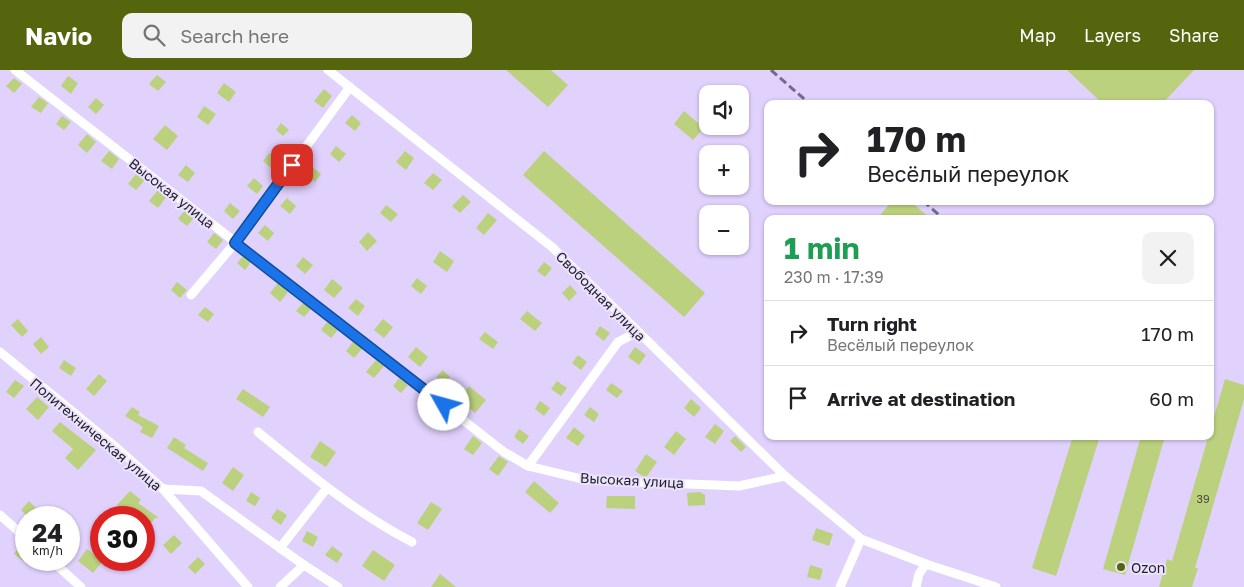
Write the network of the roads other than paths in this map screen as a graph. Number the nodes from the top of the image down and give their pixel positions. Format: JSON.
{"nodes":[{"id":1,"x":16,"y":70,"type":"edge"},
{"id":2,"x":328,"y":70,"type":"edge"},
{"id":3,"x":350,"y":88,"type":"junction"},
{"id":4,"x":235,"y":243,"type":"junction"},
{"id":5,"x":191,"y":296,"type":"dead end"},
{"id":6,"x":637,"y":332,"type":"junction"},
{"id":7,"x":0,"y":352,"type":"edge"},
{"id":8,"x":258,"y":432,"type":"dead end"},
{"id":9,"x":528,"y":466,"type":"junction"},
{"id":10,"x":785,"y":476,"type":"junction"},
{"id":11,"x":327,"y":488,"type":"junction"},
{"id":12,"x":163,"y":490,"type":"junction"},
{"id":13,"x":0,"y":514,"type":"edge"},
{"id":14,"x":15,"y":528,"type":"edge"},
{"id":15,"x":861,"y":539,"type":"junction"},
{"id":16,"x":412,"y":542,"type":"dead end"},
{"id":17,"x":280,"y":548,"type":"junction"},
{"id":18,"x":926,"y":564,"type":"junction"},
{"id":19,"x":304,"y":565,"type":"junction"},
{"id":20,"x":63,"y":571,"type":"edge"},
{"id":21,"x":81,"y":587,"type":"edge"},
{"id":22,"x":248,"y":587,"type":"edge"},
{"id":23,"x":280,"y":587,"type":"edge"},
{"id":24,"x":338,"y":587,"type":"edge"},
{"id":25,"x":840,"y":587,"type":"edge"},
{"id":26,"x":916,"y":587,"type":"edge"},
{"id":27,"x":996,"y":587,"type":"edge"}],
"edges":[{"from":1,"to":4,"type":"street","name":"Высокая улица"},
{"from":2,"to":3,"type":"street","name":"Свободная улица"},
{"from":3,"to":4,"type":"street"},
{"from":3,"to":6,"type":"street","name":"Свободная улица"},
{"from":4,"to":5,"type":"street"},
{"from":4,"to":9,"type":"street","name":"Высокая улица"},
{"from":6,"to":9,"type":"street"},
{"from":6,"to":10,"type":"street","name":"Свободная улица"},
{"from":7,"to":12,"type":"street","name":"Политехническая улица"},
{"from":8,"to":11,"type":"street"},
{"from":9,"to":10,"type":"street","name":"Высокая улица"},
{"from":10,"to":15,"type":"street","name":"Свободная улица"},
{"from":11,"to":16,"type":"street"},
{"from":11,"to":17,"type":"street"},
{"from":12,"to":17,"type":"street"},
{"from":12,"to":22,"type":"street","name":"Политехническая улица"},
{"from":13,"to":14,"type":"street"},
{"from":15,"to":18,"type":"street","name":"Свободная улица"},
{"from":15,"to":25,"type":"street"},
{"from":17,"to":19,"type":"street"},
{"from":18,"to":26,"type":"street"},
{"from":18,"to":27,"type":"street","name":"Свободная улица"},
{"from":19,"to":23,"type":"street"},
{"from":19,"to":24,"type":"street"},
{"from":20,"to":21,"type":"street"}]}
